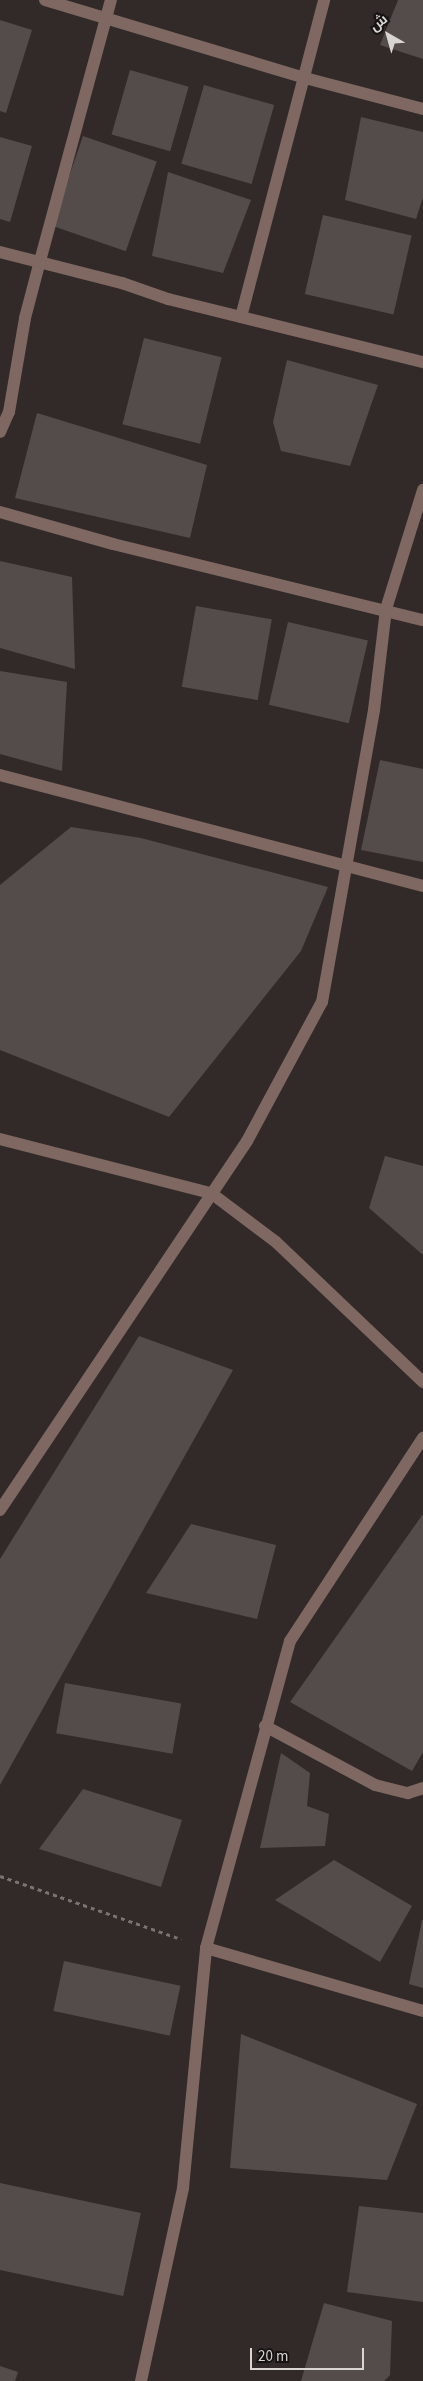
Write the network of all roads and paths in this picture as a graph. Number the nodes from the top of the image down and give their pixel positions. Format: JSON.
{"nodes":[{"id":1,"x":45,"y":0,"type":"edge"},
{"id":2,"x":111,"y":0,"type":"edge"},
{"id":3,"x":324,"y":0,"type":"edge"},
{"id":4,"x":107,"y":17,"type":"junction"},
{"id":5,"x":305,"y":78,"type":"junction"},
{"id":6,"x":423,"y":109,"type":"edge"},
{"id":7,"x":0,"y":252,"type":"edge"},
{"id":8,"x":40,"y":261,"type":"junction"},
{"id":9,"x":241,"y":317,"type":"junction"},
{"id":10,"x":423,"y":362,"type":"edge"},
{"id":11,"x":0,"y":432,"type":"edge"},
{"id":12,"x":423,"y":490,"type":"edge"},
{"id":13,"x":0,"y":512,"type":"edge"},
{"id":14,"x":386,"y":609,"type":"junction"},
{"id":15,"x":423,"y":620,"type":"edge"},
{"id":16,"x":0,"y":775,"type":"edge"},
{"id":17,"x":344,"y":864,"type":"junction"},
{"id":18,"x":423,"y":886,"type":"edge"},
{"id":19,"x":0,"y":1139,"type":"edge"},
{"id":20,"x":211,"y":1193,"type":"junction"},
{"id":21,"x":423,"y":1382,"type":"edge"},
{"id":22,"x":423,"y":1438,"type":"edge"},
{"id":23,"x":0,"y":1510,"type":"edge"},
{"id":24,"x":265,"y":1726,"type":"junction"},
{"id":25,"x":423,"y":1788,"type":"edge"},
{"id":26,"x":0,"y":1876,"type":"edge"},
{"id":27,"x":206,"y":1948,"type":"junction"},
{"id":28,"x":423,"y":2011,"type":"edge"},
{"id":29,"x":141,"y":2381,"type":"edge"}],
"edges":[{"from":1,"to":4,"type":"street"},
{"from":2,"to":4,"type":"street"},
{"from":3,"to":5,"type":"street"},
{"from":4,"to":5,"type":"street"},
{"from":4,"to":8,"type":"street"},
{"from":5,"to":6,"type":"street"},
{"from":5,"to":9,"type":"street"},
{"from":7,"to":8,"type":"street"},
{"from":8,"to":9,"type":"street"},
{"from":8,"to":11,"type":"street"},
{"from":9,"to":10,"type":"street"},
{"from":12,"to":14,"type":"street"},
{"from":13,"to":14,"type":"street"},
{"from":14,"to":15,"type":"street"},
{"from":14,"to":17,"type":"street"},
{"from":16,"to":17,"type":"street"},
{"from":17,"to":18,"type":"street"},
{"from":17,"to":20,"type":"street"},
{"from":19,"to":20,"type":"street"},
{"from":20,"to":21,"type":"street"},
{"from":20,"to":23,"type":"street"},
{"from":22,"to":24,"type":"street"},
{"from":24,"to":25,"type":"street"},
{"from":24,"to":27,"type":"street"},
{"from":26,"to":27,"type":"path"},
{"from":27,"to":28,"type":"street"},
{"from":27,"to":29,"type":"street"}]}
